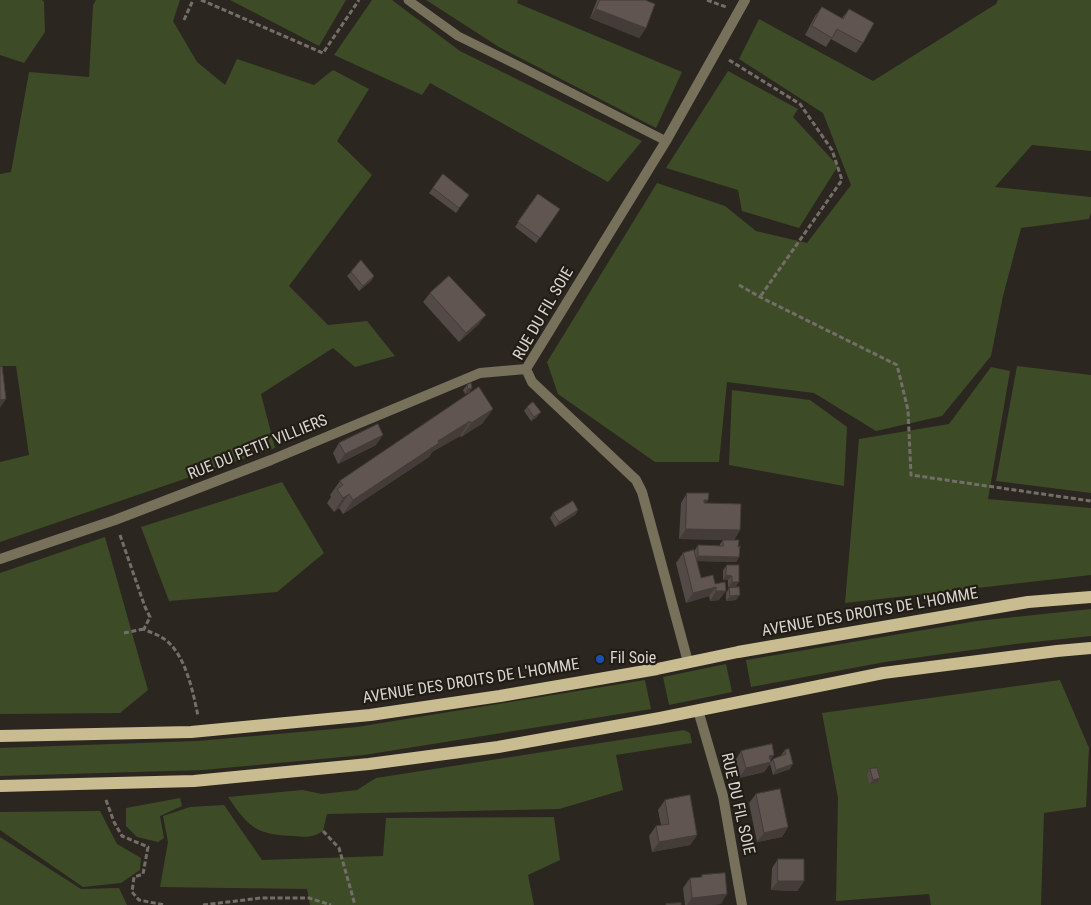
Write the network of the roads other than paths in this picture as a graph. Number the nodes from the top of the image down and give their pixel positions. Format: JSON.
{"nodes":[{"id":1,"x":408,"y":0,"type":"edge"},
{"id":2,"x":745,"y":0,"type":"edge"},
{"id":3,"x":666,"y":141,"type":"junction"},
{"id":4,"x":526,"y":369,"type":"junction"},
{"id":5,"x":0,"y":559,"type":"edge"},
{"id":6,"x":1091,"y":597,"type":"edge"},
{"id":7,"x":1091,"y":648,"type":"edge"},
{"id":8,"x":688,"y":662,"type":"junction"},
{"id":9,"x":698,"y":710,"type":"junction"},
{"id":10,"x":0,"y":736,"type":"edge"},
{"id":11,"x":0,"y":786,"type":"edge"},
{"id":12,"x":742,"y":905,"type":"edge"}],
"edges":[{"from":1,"to":3,"type":"lane"},
{"from":2,"to":3,"type":"street","name":"RUE DU FIL SOIE"},
{"from":3,"to":4,"type":"street","name":"RUE DU FIL SOIE"},
{"from":4,"to":5,"type":"street","name":"RUE DU PETIT VILLIERS"},
{"from":4,"to":8,"type":"street","name":"RUE DU FIL SOIE"},
{"from":6,"to":8,"type":"main road","name":"AVENUE DES DROITS DE L'HOMME"},
{"from":7,"to":9,"type":"main road"},
{"from":8,"to":10,"type":"main road","name":"AVENUE DES DROITS DE L'HOMME"},
{"from":9,"to":11,"type":"main road"},
{"from":9,"to":12,"type":"street","name":"RUE DU FIL SOIE"}]}
